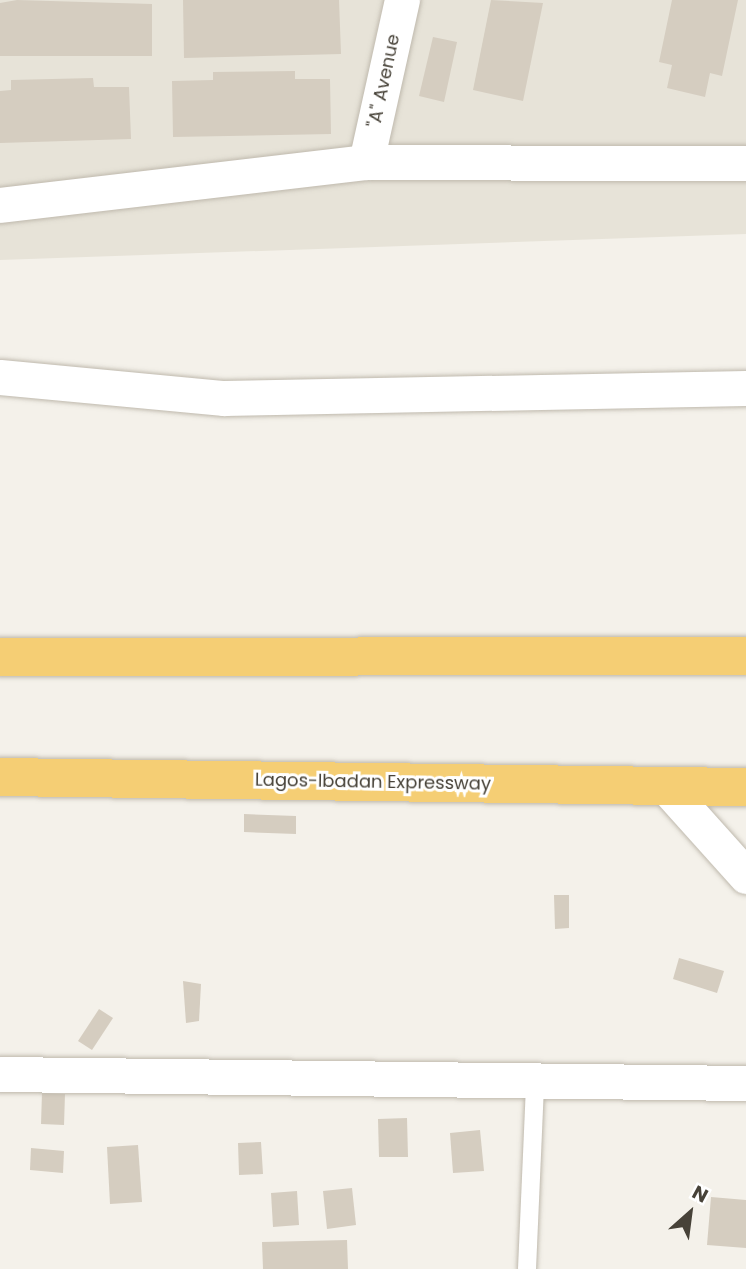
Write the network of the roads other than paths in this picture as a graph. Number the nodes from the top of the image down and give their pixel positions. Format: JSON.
{"nodes":[{"id":1,"x":402,"y":0,"type":"edge"},
{"id":2,"x":366,"y":162,"type":"junction"},
{"id":3,"x":746,"y":163,"type":"edge"},
{"id":4,"x":0,"y":205,"type":"edge"},
{"id":5,"x":0,"y":377,"type":"edge"},
{"id":6,"x":746,"y":388,"type":"edge"},
{"id":7,"x":746,"y":656,"type":"edge"},
{"id":8,"x":0,"y":657,"type":"edge"},
{"id":9,"x":0,"y":777,"type":"edge"},
{"id":10,"x":746,"y":787,"type":"edge"},
{"id":11,"x":668,"y":789,"type":"junction"},
{"id":12,"x":746,"y":876,"type":"edge"},
{"id":13,"x":0,"y":1074,"type":"edge"},
{"id":14,"x":746,"y":1083,"type":"edge"},
{"id":15,"x":535,"y":1084,"type":"junction"},
{"id":16,"x":527,"y":1269,"type":"edge"}],
"edges":[{"from":1,"to":2,"type":"street","name":"\"A\" Avenue"},
{"from":2,"to":3,"type":"street"},
{"from":2,"to":4,"type":"street"},
{"from":5,"to":6,"type":"street"},
{"from":7,"to":8,"type":"highway"},
{"from":9,"to":11,"type":"highway","name":"Lagos-Ibadan Expressway"},
{"from":10,"to":11,"type":"highway","name":"Lagos-Ibadan Expressway"},
{"from":11,"to":12,"type":"street"},
{"from":13,"to":15,"type":"street"},
{"from":14,"to":15,"type":"street"},
{"from":15,"to":16,"type":"lane"}]}
